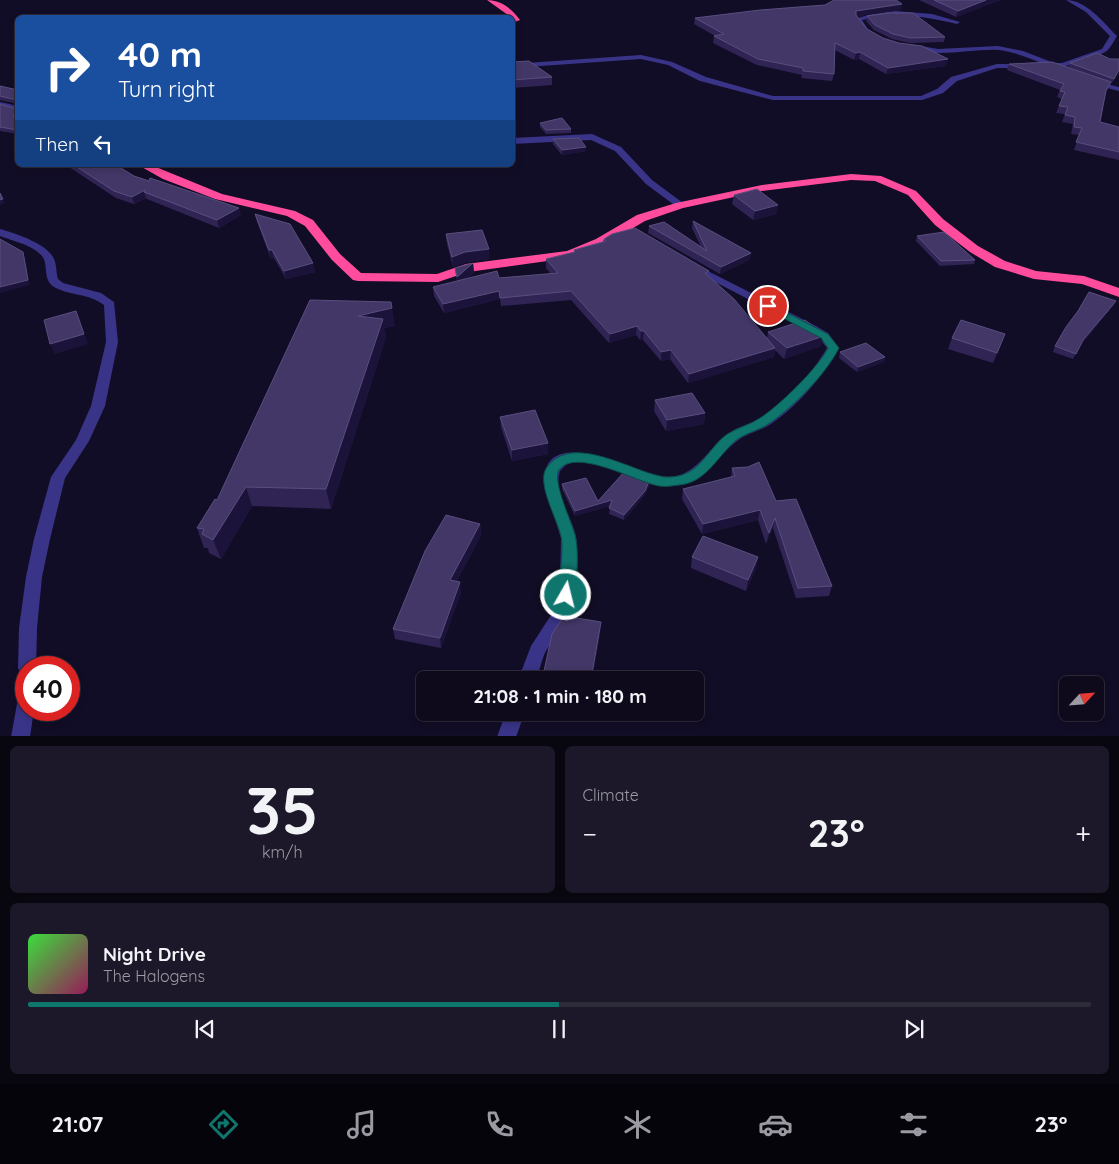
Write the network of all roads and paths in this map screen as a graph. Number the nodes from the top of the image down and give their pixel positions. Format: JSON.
{"nodes":[{"id":1,"x":491,"y":0,"type":"edge"},
{"id":2,"x":1069,"y":0,"type":"edge"},
{"id":3,"x":512,"y":15,"type":"edge"},
{"id":4,"x":957,"y":22,"type":"edge"},
{"id":5,"x":871,"y":34,"type":"edge"},
{"id":6,"x":901,"y":45,"type":"edge"},
{"id":7,"x":515,"y":66,"type":"edge"},
{"id":8,"x":1053,"y":66,"type":"junction"},
{"id":9,"x":1069,"y":72,"type":"edge"},
{"id":10,"x":1085,"y":78,"type":"edge"},
{"id":11,"x":1119,"y":89,"type":"edge"},
{"id":12,"x":0,"y":104,"type":"edge"},
{"id":13,"x":15,"y":108,"type":"edge"},
{"id":14,"x":515,"y":141,"type":"edge"},
{"id":15,"x":147,"y":167,"type":"edge"},
{"id":16,"x":680,"y":205,"type":"junction"},
{"id":17,"x":628,"y":226,"type":"junction"},
{"id":18,"x":0,"y":232,"type":"edge"},
{"id":19,"x":645,"y":236,"type":"edge"},
{"id":20,"x":682,"y":259,"type":"edge"},
{"id":21,"x":1119,"y":294,"type":"edge"},
{"id":22,"x":28,"y":656,"type":"edge"},
{"id":23,"x":530,"y":671,"type":"edge"},
{"id":24,"x":22,"y":721,"type":"edge"},
{"id":25,"x":512,"y":721,"type":"edge"},
{"id":26,"x":20,"y":736,"type":"edge"},
{"id":27,"x":506,"y":736,"type":"edge"}],
"edges":[{"from":1,"to":3,"type":"highway"},
{"from":2,"to":8,"type":"street"},
{"from":4,"to":5,"type":"street"},
{"from":6,"to":8,"type":"street"},
{"from":7,"to":8,"type":"street"},
{"from":8,"to":9,"type":"street"},
{"from":10,"to":11,"type":"street"},
{"from":12,"to":13,"type":"street"},
{"from":14,"to":16,"type":"street"},
{"from":15,"to":17,"type":"highway"},
{"from":16,"to":17,"type":"highway"},
{"from":16,"to":21,"type":"highway"},
{"from":17,"to":19,"type":"street"},
{"from":18,"to":22,"type":"street"},
{"from":20,"to":23,"type":"street"},
{"from":24,"to":26,"type":"street"},
{"from":25,"to":27,"type":"street"}]}
